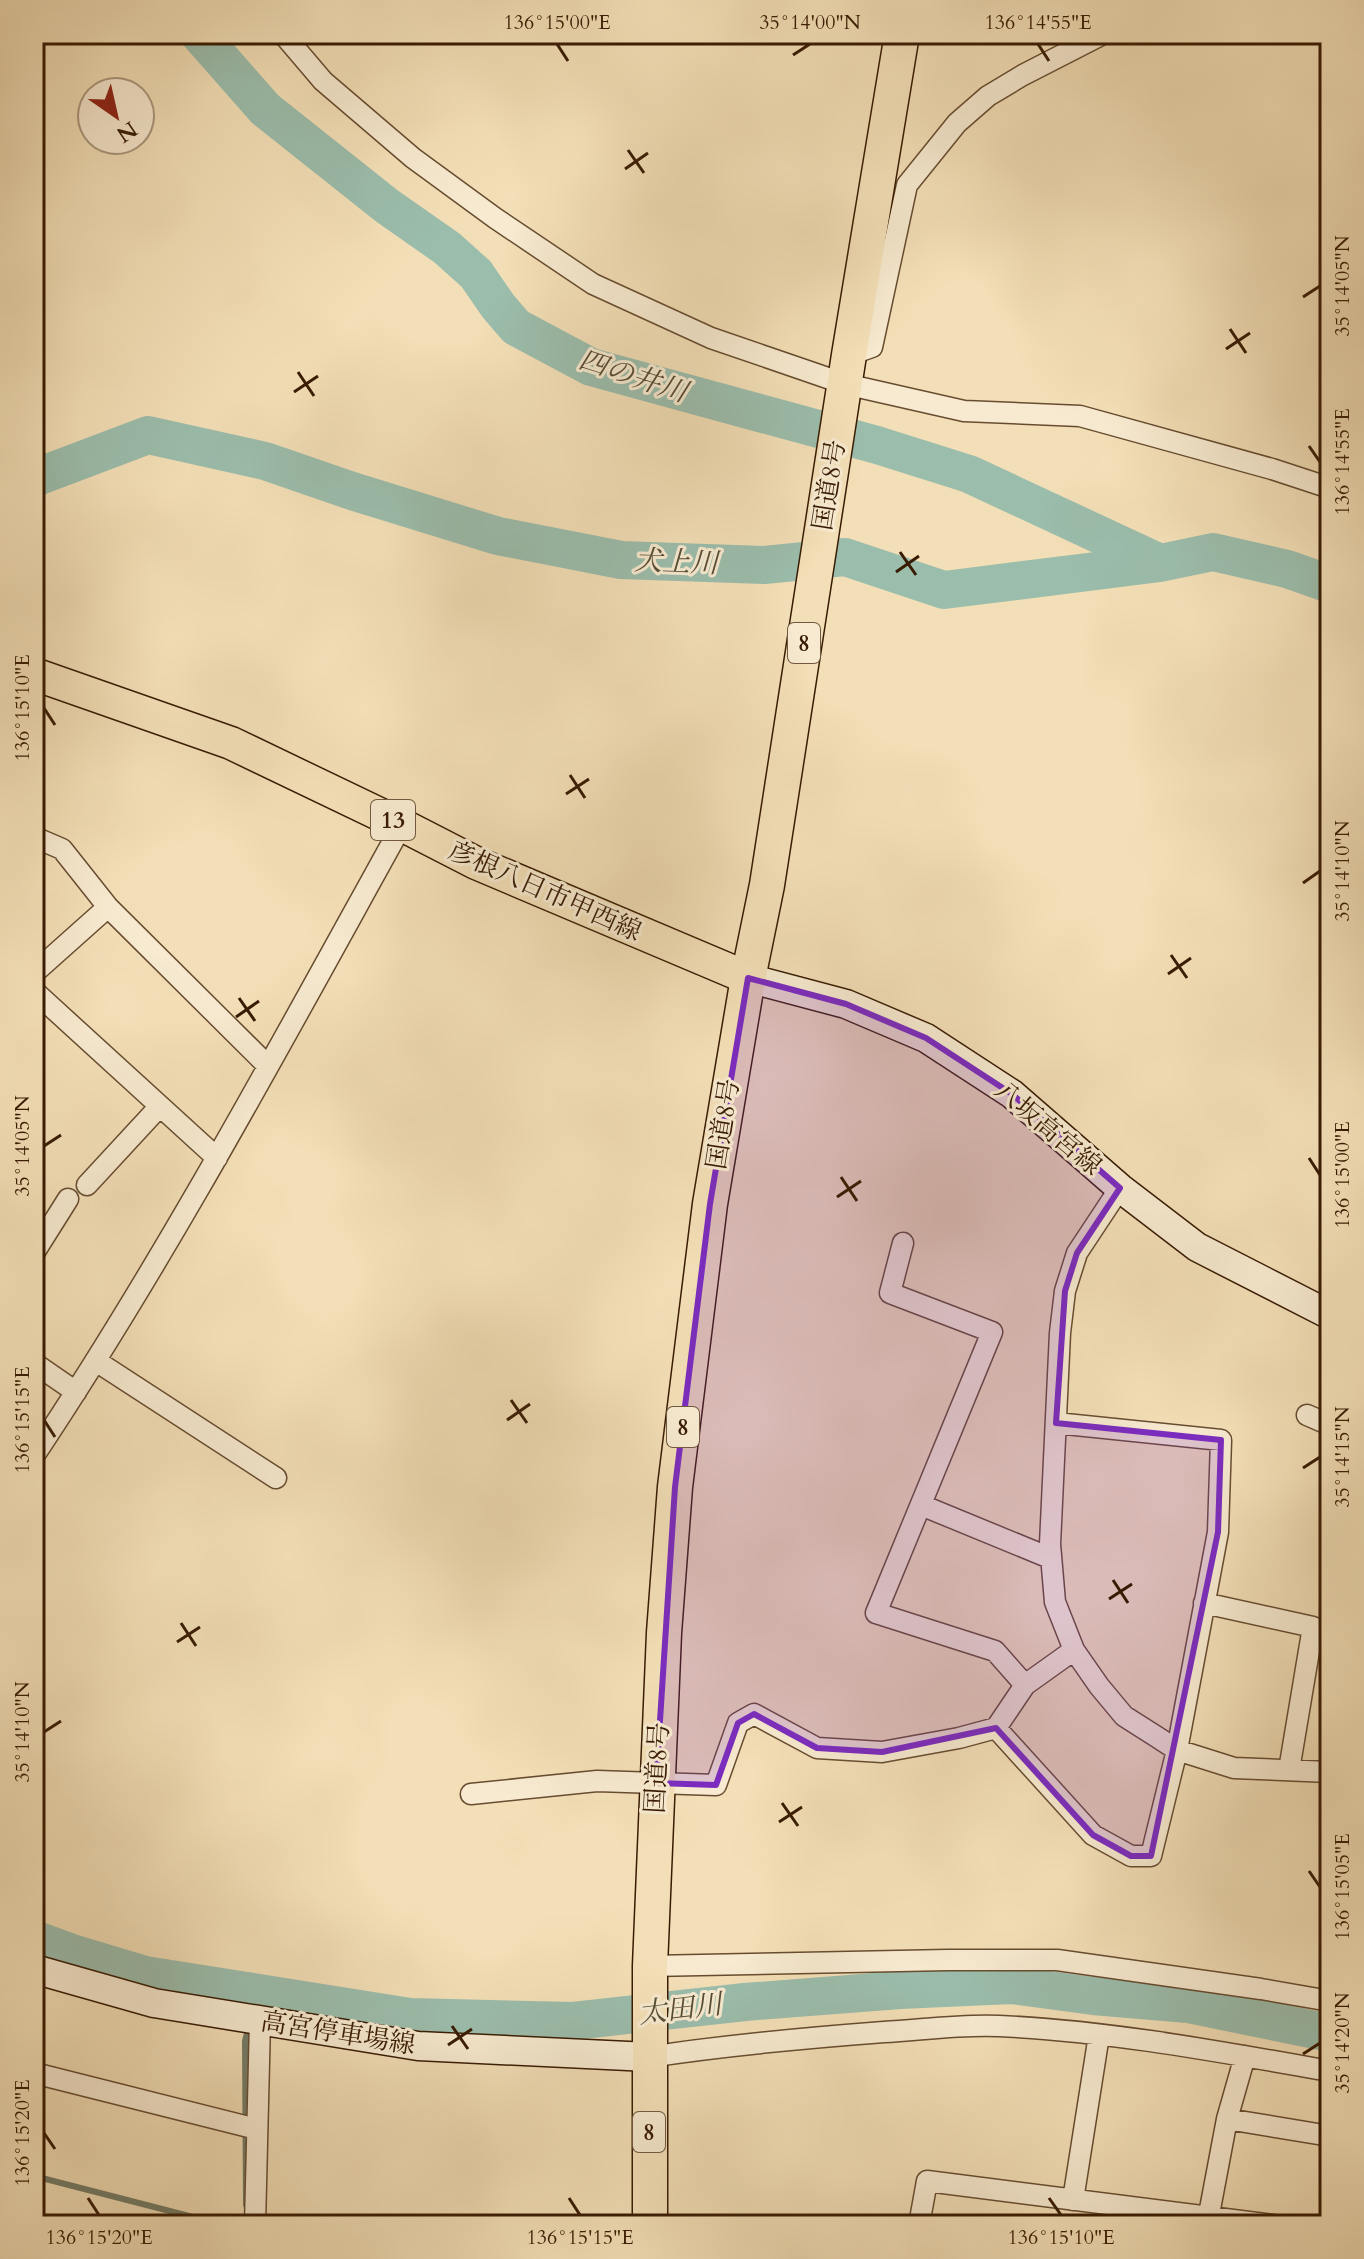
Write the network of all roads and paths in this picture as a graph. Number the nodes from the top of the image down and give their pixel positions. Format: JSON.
{"nodes":[{"id":1,"x":283,"y":34,"type":"edge"},
{"id":2,"x":902,"y":34,"type":"edge"},
{"id":3,"x":1103,"y":34,"type":"edge"},
{"id":4,"x":845,"y":380,"type":"junction"},
{"id":5,"x":1330,"y":488,"type":"edge"},
{"id":6,"x":34,"y":674,"type":"edge"},
{"id":7,"x":402,"y":825,"type":"junction"},
{"id":8,"x":34,"y":837,"type":"edge"},
{"id":9,"x":108,"y":907,"type":"junction"},
{"id":10,"x":34,"y":973,"type":"edge"},
{"id":11,"x":748,"y":978,"type":"junction"},
{"id":12,"x":34,"y":991,"type":"edge"},
{"id":13,"x":268,"y":1066,"type":"junction"},
{"id":14,"x":160,"y":1106,"type":"junction"},
{"id":15,"x":217,"y":1158,"type":"junction"},
{"id":16,"x":87,"y":1185,"type":"dead end"},
{"id":17,"x":1120,"y":1188,"type":"junction"},
{"id":18,"x":68,"y":1199,"type":"dead end"},
{"id":19,"x":903,"y":1243,"type":"dead end"},
{"id":20,"x":34,"y":1253,"type":"edge"},
{"id":21,"x":1330,"y":1315,"type":"edge"},
{"id":22,"x":96,"y":1361,"type":"junction"},
{"id":23,"x":34,"y":1363,"type":"edge"},
{"id":24,"x":76,"y":1392,"type":"junction"},
{"id":25,"x":1307,"y":1415,"type":"dead end"},
{"id":26,"x":1056,"y":1423,"type":"junction"},
{"id":27,"x":1330,"y":1425,"type":"edge"},
{"id":28,"x":34,"y":1456,"type":"edge"},
{"id":29,"x":276,"y":1478,"type":"dead end"},
{"id":30,"x":921,"y":1505,"type":"junction"},
{"id":31,"x":1050,"y":1558,"type":"junction"},
{"id":32,"x":1204,"y":1603,"type":"junction"},
{"id":33,"x":1074,"y":1650,"type":"junction"},
{"id":34,"x":1025,"y":1685,"type":"junction"},
{"id":35,"x":996,"y":1728,"type":"junction"},
{"id":36,"x":1177,"y":1750,"type":"junction"},
{"id":37,"x":1289,"y":1770,"type":"junction"},
{"id":38,"x":1330,"y":1772,"type":"edge"},
{"id":39,"x":656,"y":1783,"type":"junction"},
{"id":40,"x":471,"y":1794,"type":"dead end"},
{"id":41,"x":34,"y":1969,"type":"edge"},
{"id":42,"x":650,"y":1971,"type":"junction"},
{"id":43,"x":1330,"y":2001,"type":"edge"},
{"id":44,"x":260,"y":2021,"type":"junction"},
{"id":45,"x":1099,"y":2035,"type":"junction"},
{"id":46,"x":650,"y":2048,"type":"junction"},
{"id":47,"x":1245,"y":2056,"type":"junction"},
{"id":48,"x":1330,"y":2071,"type":"edge"},
{"id":49,"x":34,"y":2073,"type":"edge"},
{"id":50,"x":1227,"y":2119,"type":"junction"},
{"id":51,"x":257,"y":2129,"type":"junction"},
{"id":52,"x":1330,"y":2136,"type":"edge"},
{"id":53,"x":1073,"y":2200,"type":"junction"},
{"id":54,"x":1132,"y":2216,"type":"edge"},
{"id":55,"x":1208,"y":2221,"type":"edge"},
{"id":56,"x":258,"y":2223,"type":"edge"},
{"id":57,"x":650,"y":2225,"type":"edge"},
{"id":58,"x":919,"y":2225,"type":"edge"},
{"id":59,"x":1273,"y":2225,"type":"edge"}],
"edges":[{"from":1,"to":4,"type":"street"},
{"from":2,"to":4,"type":"highway","name":"国道8号","number":"8"},
{"from":3,"to":4,"type":"street"},
{"from":4,"to":5,"type":"street"},
{"from":4,"to":11,"type":"highway","name":"国道8号","number":"8"},
{"from":6,"to":7,"type":"main road","name":"彦根八日市甲西線","number":"13"},
{"from":7,"to":11,"type":"main road","name":"彦根八日市甲西線","number":"13"},
{"from":7,"to":13,"type":"street"},
{"from":8,"to":9,"type":"street"},
{"from":9,"to":10,"type":"street"},
{"from":9,"to":13,"type":"street"},
{"from":11,"to":17,"type":"main road","name":"八坂高宮線"},
{"from":11,"to":39,"type":"highway","name":"国道8号","number":"8"},
{"from":12,"to":14,"type":"street"},
{"from":13,"to":15,"type":"street"},
{"from":14,"to":15,"type":"street"},
{"from":14,"to":16,"type":"street"},
{"from":15,"to":22,"type":"street"},
{"from":17,"to":21,"type":"main road","name":"八坂高宮線"},
{"from":17,"to":26,"type":"street"},
{"from":18,"to":20,"type":"street"},
{"from":19,"to":30,"type":"street"},
{"from":22,"to":24,"type":"street"},
{"from":22,"to":29,"type":"street"},
{"from":23,"to":24,"type":"street"},
{"from":24,"to":28,"type":"street"},
{"from":25,"to":27,"type":"street"},
{"from":26,"to":31,"type":"street"},
{"from":26,"to":32,"type":"street"},
{"from":30,"to":31,"type":"street"},
{"from":30,"to":34,"type":"street"},
{"from":31,"to":33,"type":"street"},
{"from":32,"to":36,"type":"street"},
{"from":32,"to":37,"type":"street"},
{"from":33,"to":34,"type":"street"},
{"from":33,"to":36,"type":"street"},
{"from":34,"to":35,"type":"street"},
{"from":35,"to":36,"type":"street"},
{"from":35,"to":39,"type":"street"},
{"from":36,"to":37,"type":"street"},
{"from":37,"to":38,"type":"street"},
{"from":39,"to":40,"type":"street"},
{"from":39,"to":42,"type":"highway","name":"国道8号","number":"8"},
{"from":41,"to":44,"type":"main road","name":"高宮停車場線"},
{"from":42,"to":43,"type":"street"},
{"from":42,"to":46,"type":"highway","name":"国道8号","number":"8"},
{"from":44,"to":46,"type":"main road","name":"高宮停車場線"},
{"from":44,"to":51,"type":"street"},
{"from":45,"to":46,"type":"street"},
{"from":45,"to":47,"type":"street"},
{"from":45,"to":53,"type":"street"},
{"from":46,"to":57,"type":"highway","name":"国道8号","number":"8"},
{"from":47,"to":48,"type":"street"},
{"from":47,"to":50,"type":"street"},
{"from":49,"to":51,"type":"street"},
{"from":50,"to":52,"type":"street"},
{"from":50,"to":55,"type":"street"},
{"from":51,"to":56,"type":"street"},
{"from":53,"to":54,"type":"street"},
{"from":53,"to":58,"type":"street"},
{"from":54,"to":55,"type":"street"},
{"from":55,"to":59,"type":"street"}]}
